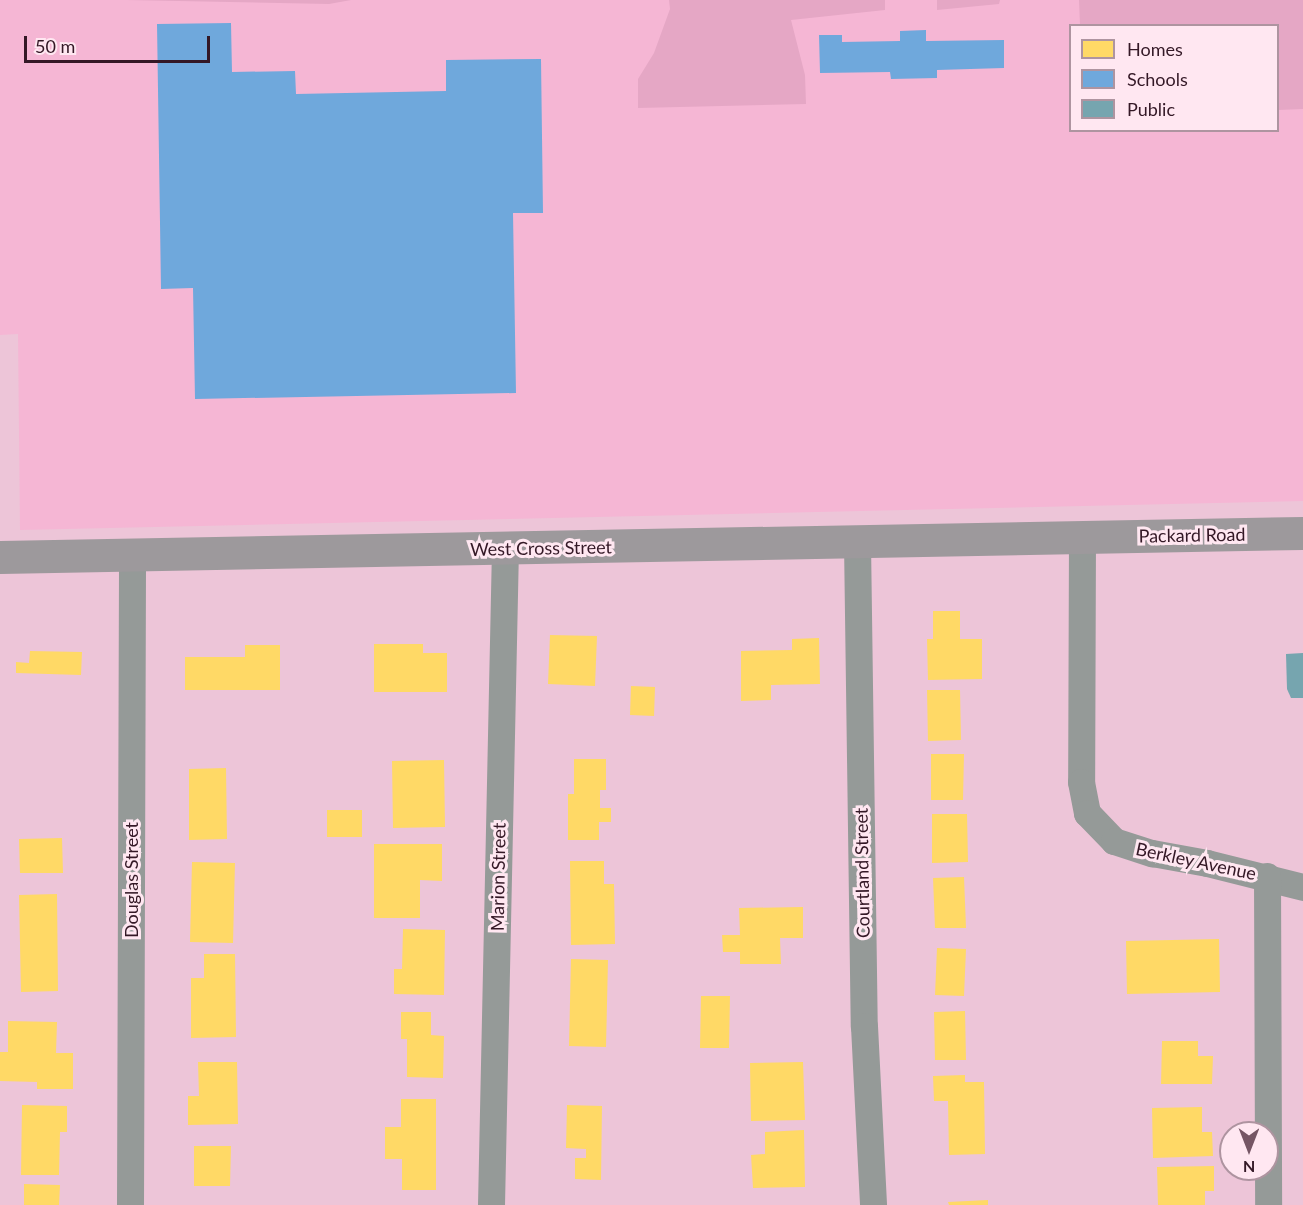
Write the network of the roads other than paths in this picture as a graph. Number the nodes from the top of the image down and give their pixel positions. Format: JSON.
{"nodes":[{"id":1,"x":1303,"y":533,"type":"edge"},
{"id":2,"x":1082,"y":536,"type":"junction"},
{"id":3,"x":857,"y":542,"type":"junction"},
{"id":4,"x":505,"y":549,"type":"junction"},
{"id":5,"x":132,"y":555,"type":"junction"},
{"id":6,"x":0,"y":557,"type":"edge"},
{"id":7,"x":1267,"y":876,"type":"junction"},
{"id":8,"x":1303,"y":887,"type":"edge"},
{"id":9,"x":130,"y":1205,"type":"edge"},
{"id":10,"x":491,"y":1205,"type":"edge"},
{"id":11,"x":873,"y":1205,"type":"edge"},
{"id":12,"x":1268,"y":1205,"type":"edge"}],
"edges":[{"from":1,"to":2,"type":"main road","name":"Packard Road"},
{"from":2,"to":3,"type":"main road","name":"West Cross Street"},
{"from":2,"to":7,"type":"street","name":"Berkley Avenue"},
{"from":3,"to":4,"type":"main road","name":"West Cross Street"},
{"from":3,"to":11,"type":"street","name":"Courtland Street"},
{"from":4,"to":5,"type":"main road","name":"West Cross Street"},
{"from":4,"to":10,"type":"street","name":"Marion Street"},
{"from":5,"to":6,"type":"main road","name":"West Cross Street"},
{"from":5,"to":9,"type":"street","name":"Douglas Street"},
{"from":7,"to":8,"type":"street"},
{"from":7,"to":12,"type":"street","name":"Berkley Avenue"}]}
